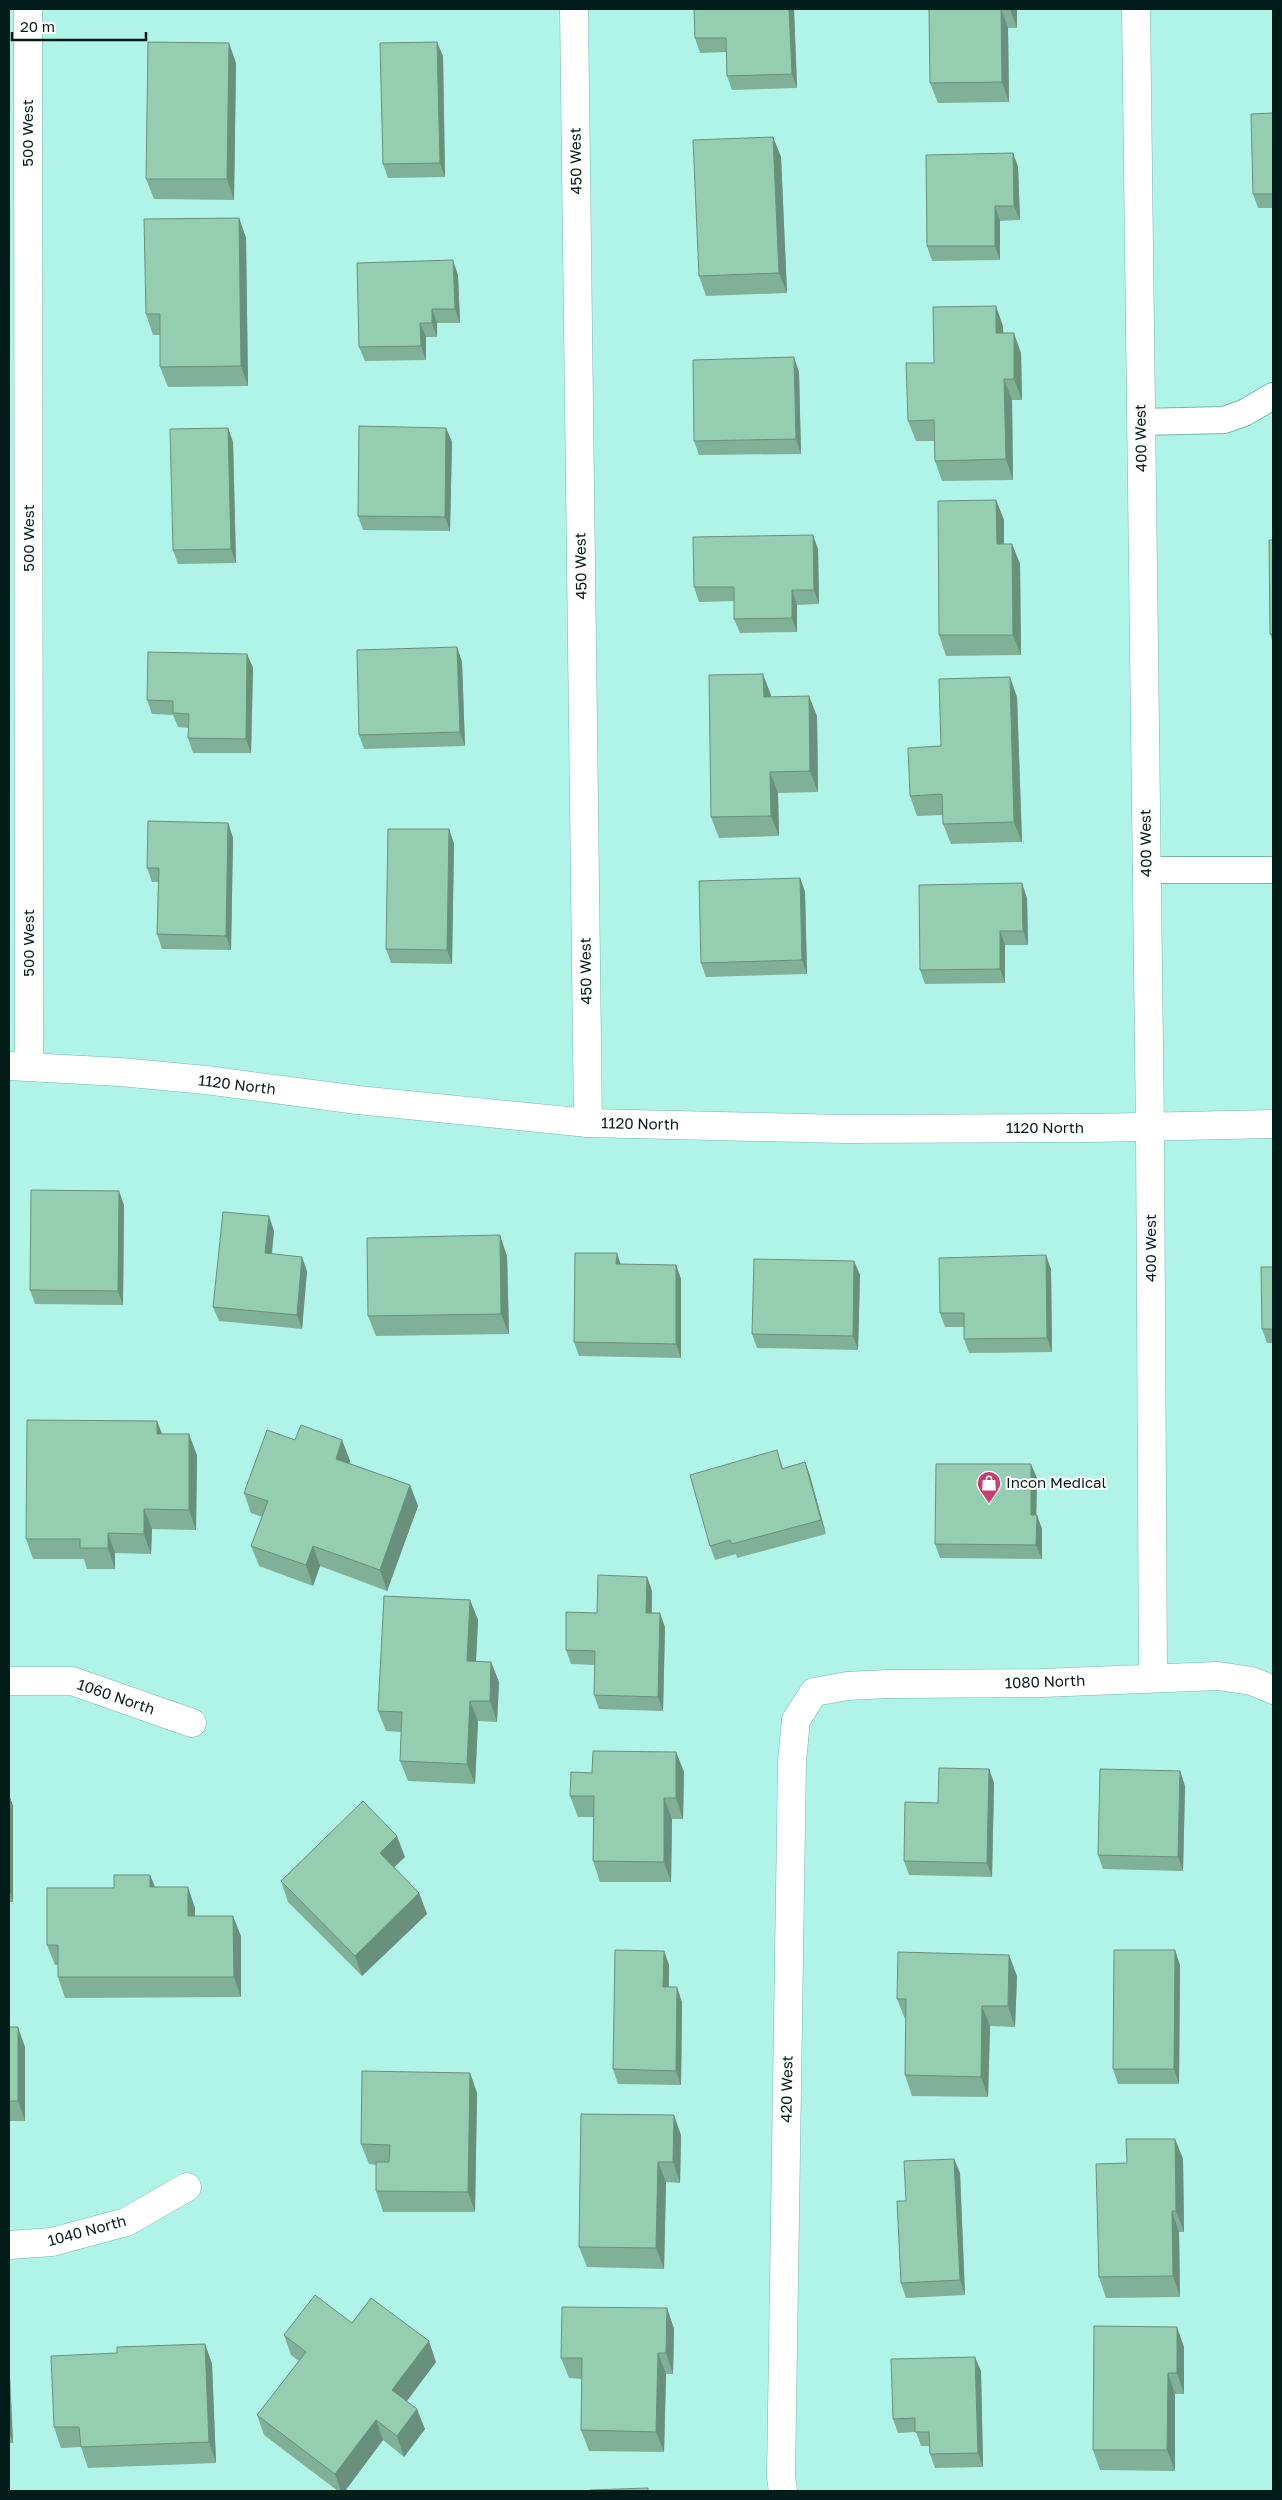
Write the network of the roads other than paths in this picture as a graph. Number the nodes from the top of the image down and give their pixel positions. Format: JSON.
{"nodes":[{"id":1,"x":28,"y":9,"type":"edge"},
{"id":2,"x":574,"y":9,"type":"edge"},
{"id":3,"x":1136,"y":9,"type":"edge"},
{"id":4,"x":1273,"y":396,"type":"edge"},
{"id":5,"x":1141,"y":422,"type":"junction"},
{"id":6,"x":1146,"y":870,"type":"junction"},
{"id":7,"x":1273,"y":870,"type":"edge"},
{"id":8,"x":19,"y":1066,"type":"edge"},
{"id":9,"x":588,"y":1122,"type":"junction"},
{"id":10,"x":1273,"y":1124,"type":"edge"},
{"id":11,"x":1150,"y":1128,"type":"junction"},
{"id":12,"x":1153,"y":1678,"type":"junction"},
{"id":13,"x":9,"y":1681,"type":"edge"},
{"id":14,"x":1273,"y":1690,"type":"edge"},
{"id":15,"x":814,"y":1692,"type":"joint"},
{"id":16,"x":192,"y":1723,"type":"dead end"},
{"id":17,"x":187,"y":2187,"type":"dead end"},
{"id":18,"x":9,"y":2245,"type":"edge"},
{"id":19,"x":783,"y":2491,"type":"edge"}],
"edges":[{"from":1,"to":8,"type":"street","name":"500 West"},
{"from":2,"to":9,"type":"street","name":"450 West"},
{"from":3,"to":5,"type":"street","name":"400 West"},
{"from":4,"to":5,"type":"lane"},
{"from":5,"to":6,"type":"street","name":"400 West"},
{"from":6,"to":7,"type":"lane"},
{"from":6,"to":11,"type":"street","name":"400 West"},
{"from":8,"to":9,"type":"street","name":"1120 North"},
{"from":9,"to":11,"type":"street","name":"1120 North"},
{"from":10,"to":11,"type":"street","name":"1120 North"},
{"from":11,"to":12,"type":"street","name":"400 West"},
{"from":12,"to":14,"type":"street","name":"1080 North"},
{"from":12,"to":15,"type":"street","name":"1080 North"},
{"from":13,"to":16,"type":"street","name":"1060 North"},
{"from":15,"to":19,"type":"street","name":"420 West"},
{"from":17,"to":18,"type":"street","name":"1040 North"}]}
